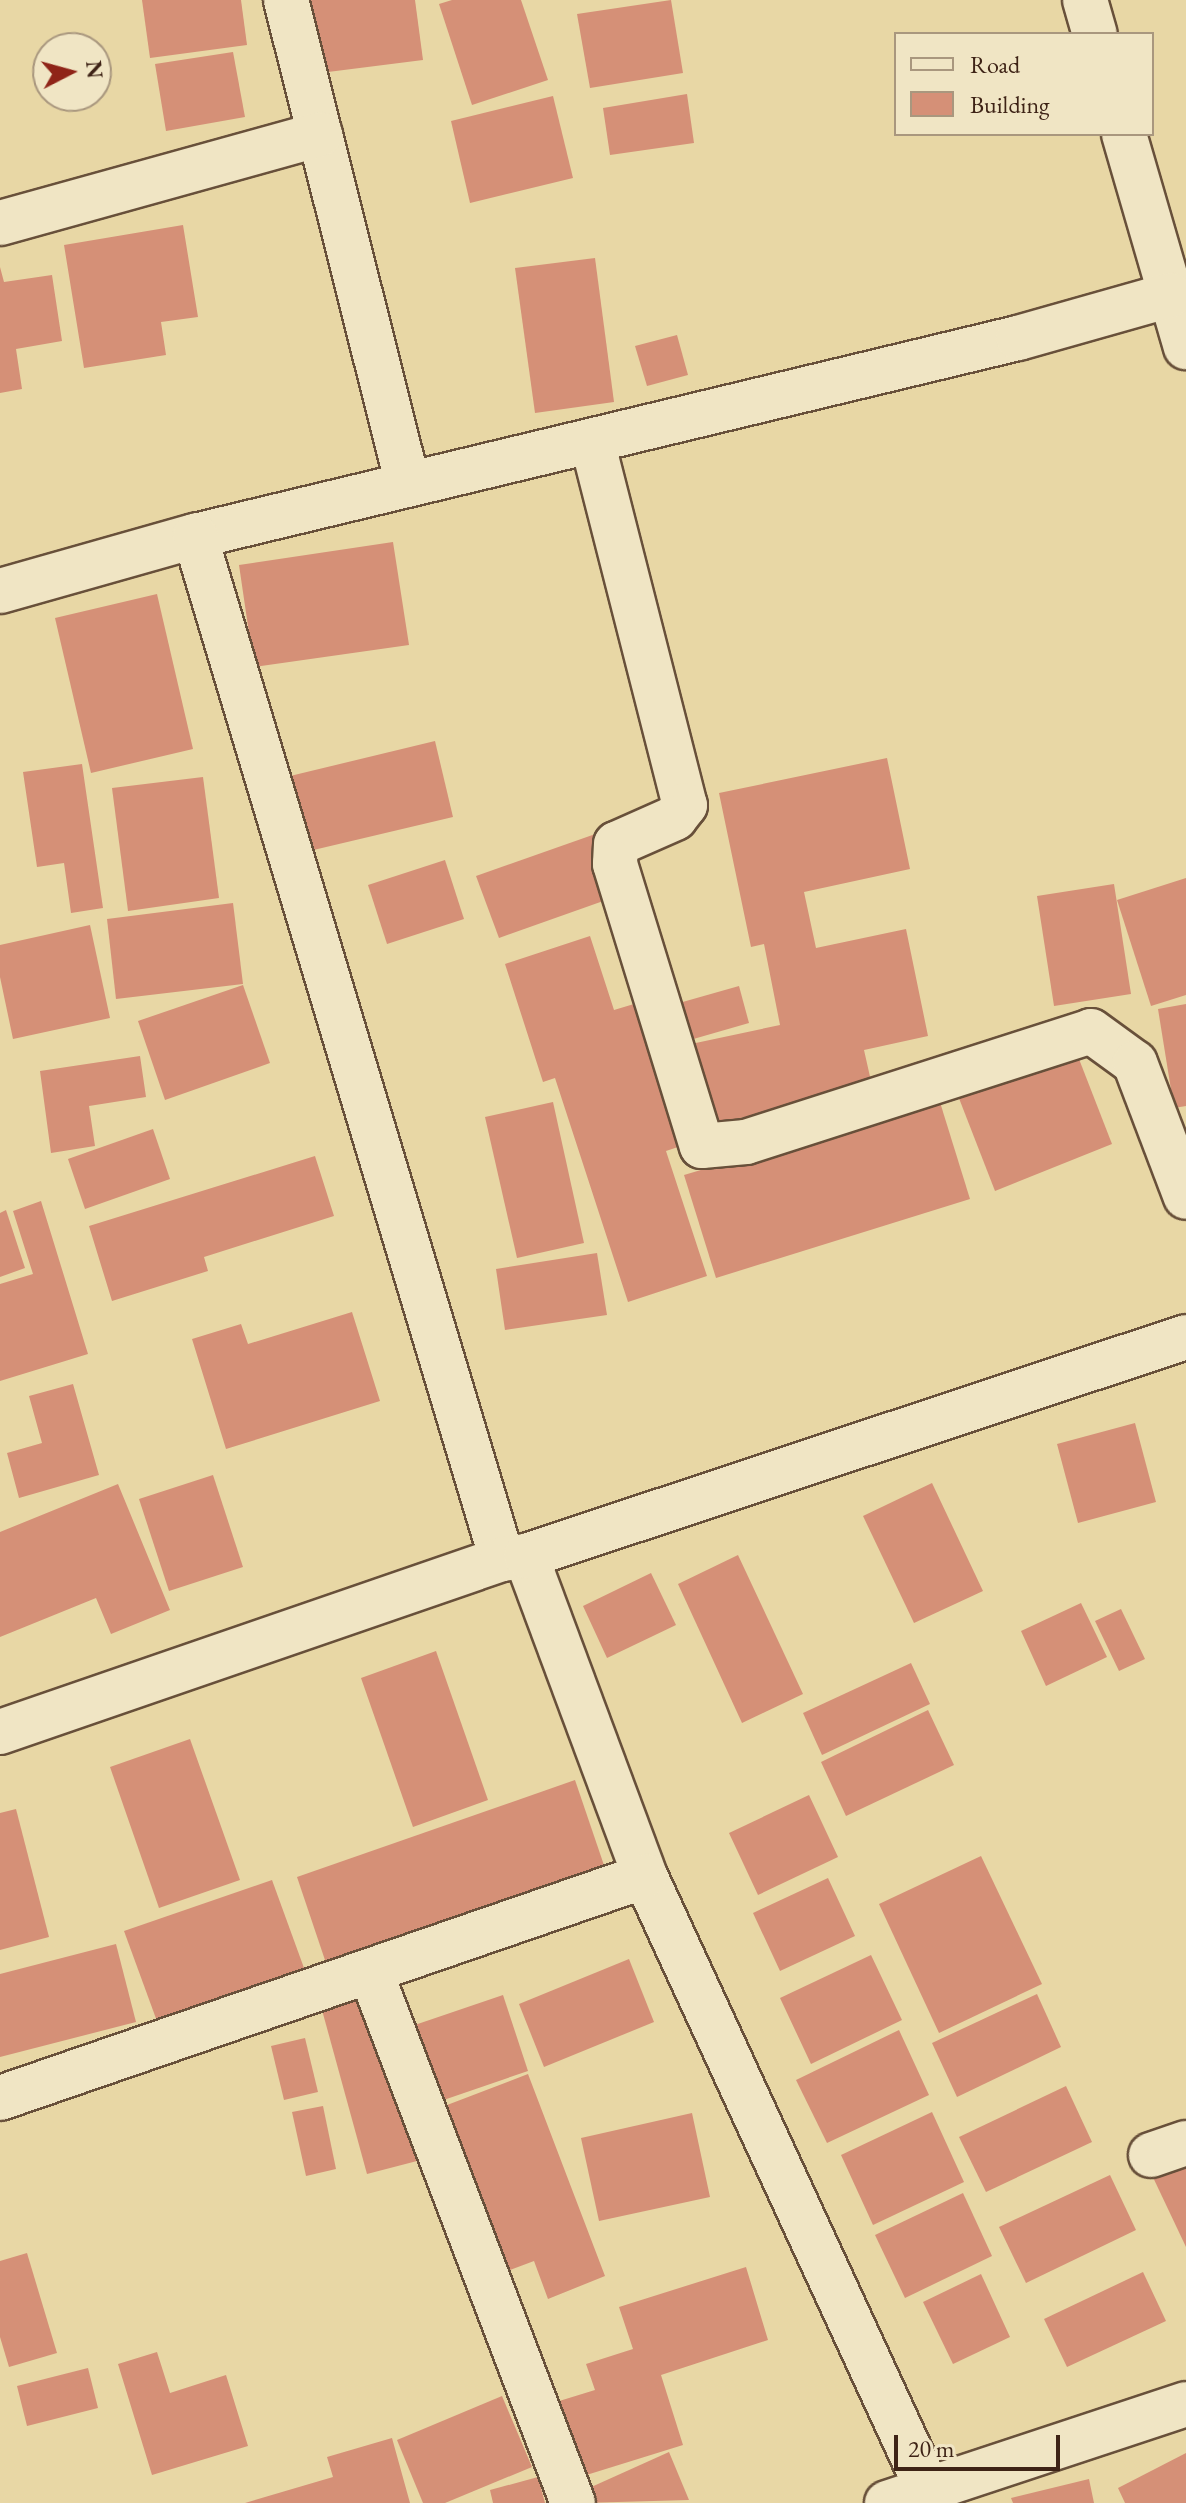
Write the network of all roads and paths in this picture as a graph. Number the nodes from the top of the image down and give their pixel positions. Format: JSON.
{"nodes":[{"id":1,"x":286,"y":0,"type":"edge"},
{"id":2,"x":1085,"y":0,"type":"edge"},
{"id":3,"x":1094,"y":32,"type":"edge"},
{"id":4,"x":320,"y":134,"type":"junction"},
{"id":5,"x":1125,"y":136,"type":"edge"},
{"id":6,"x":0,"y":223,"type":"edge"},
{"id":7,"x":1170,"y":295,"type":"junction"},
{"id":8,"x":1186,"y":347,"type":"edge"},
{"id":9,"x":592,"y":441,"type":"junction"},
{"id":10,"x":408,"y":485,"type":"junction"},
{"id":11,"x":195,"y":536,"type":"junction"},
{"id":12,"x":0,"y":591,"type":"edge"},
{"id":13,"x":1186,"y":1197,"type":"edge"},
{"id":14,"x":1186,"y":1337,"type":"edge"},
{"id":15,"x":514,"y":1557,"type":"junction"},
{"id":16,"x":0,"y":1732,"type":"edge"},
{"id":17,"x":645,"y":1876,"type":"junction"},
{"id":18,"x":371,"y":1973,"type":"junction"},
{"id":19,"x":0,"y":2098,"type":"edge"},
{"id":20,"x":1186,"y":2404,"type":"edge"},
{"id":21,"x":931,"y":2496,"type":"edge"},
{"id":22,"x":573,"y":2503,"type":"edge"},
{"id":23,"x":887,"y":2503,"type":"edge"}],
"edges":[{"from":1,"to":4,"type":"street"},
{"from":2,"to":3,"type":"street"},
{"from":4,"to":6,"type":"street"},
{"from":4,"to":10,"type":"street"},
{"from":5,"to":7,"type":"street"},
{"from":7,"to":8,"type":"street"},
{"from":7,"to":9,"type":"street"},
{"from":9,"to":10,"type":"street"},
{"from":9,"to":13,"type":"street"},
{"from":10,"to":11,"type":"street"},
{"from":11,"to":12,"type":"street"},
{"from":11,"to":15,"type":"street"},
{"from":14,"to":15,"type":"street"},
{"from":15,"to":16,"type":"street"},
{"from":15,"to":17,"type":"street"},
{"from":17,"to":18,"type":"street"},
{"from":17,"to":21,"type":"street"},
{"from":18,"to":19,"type":"street"},
{"from":18,"to":22,"type":"street"},
{"from":20,"to":21,"type":"street"},
{"from":21,"to":23,"type":"street"}]}
